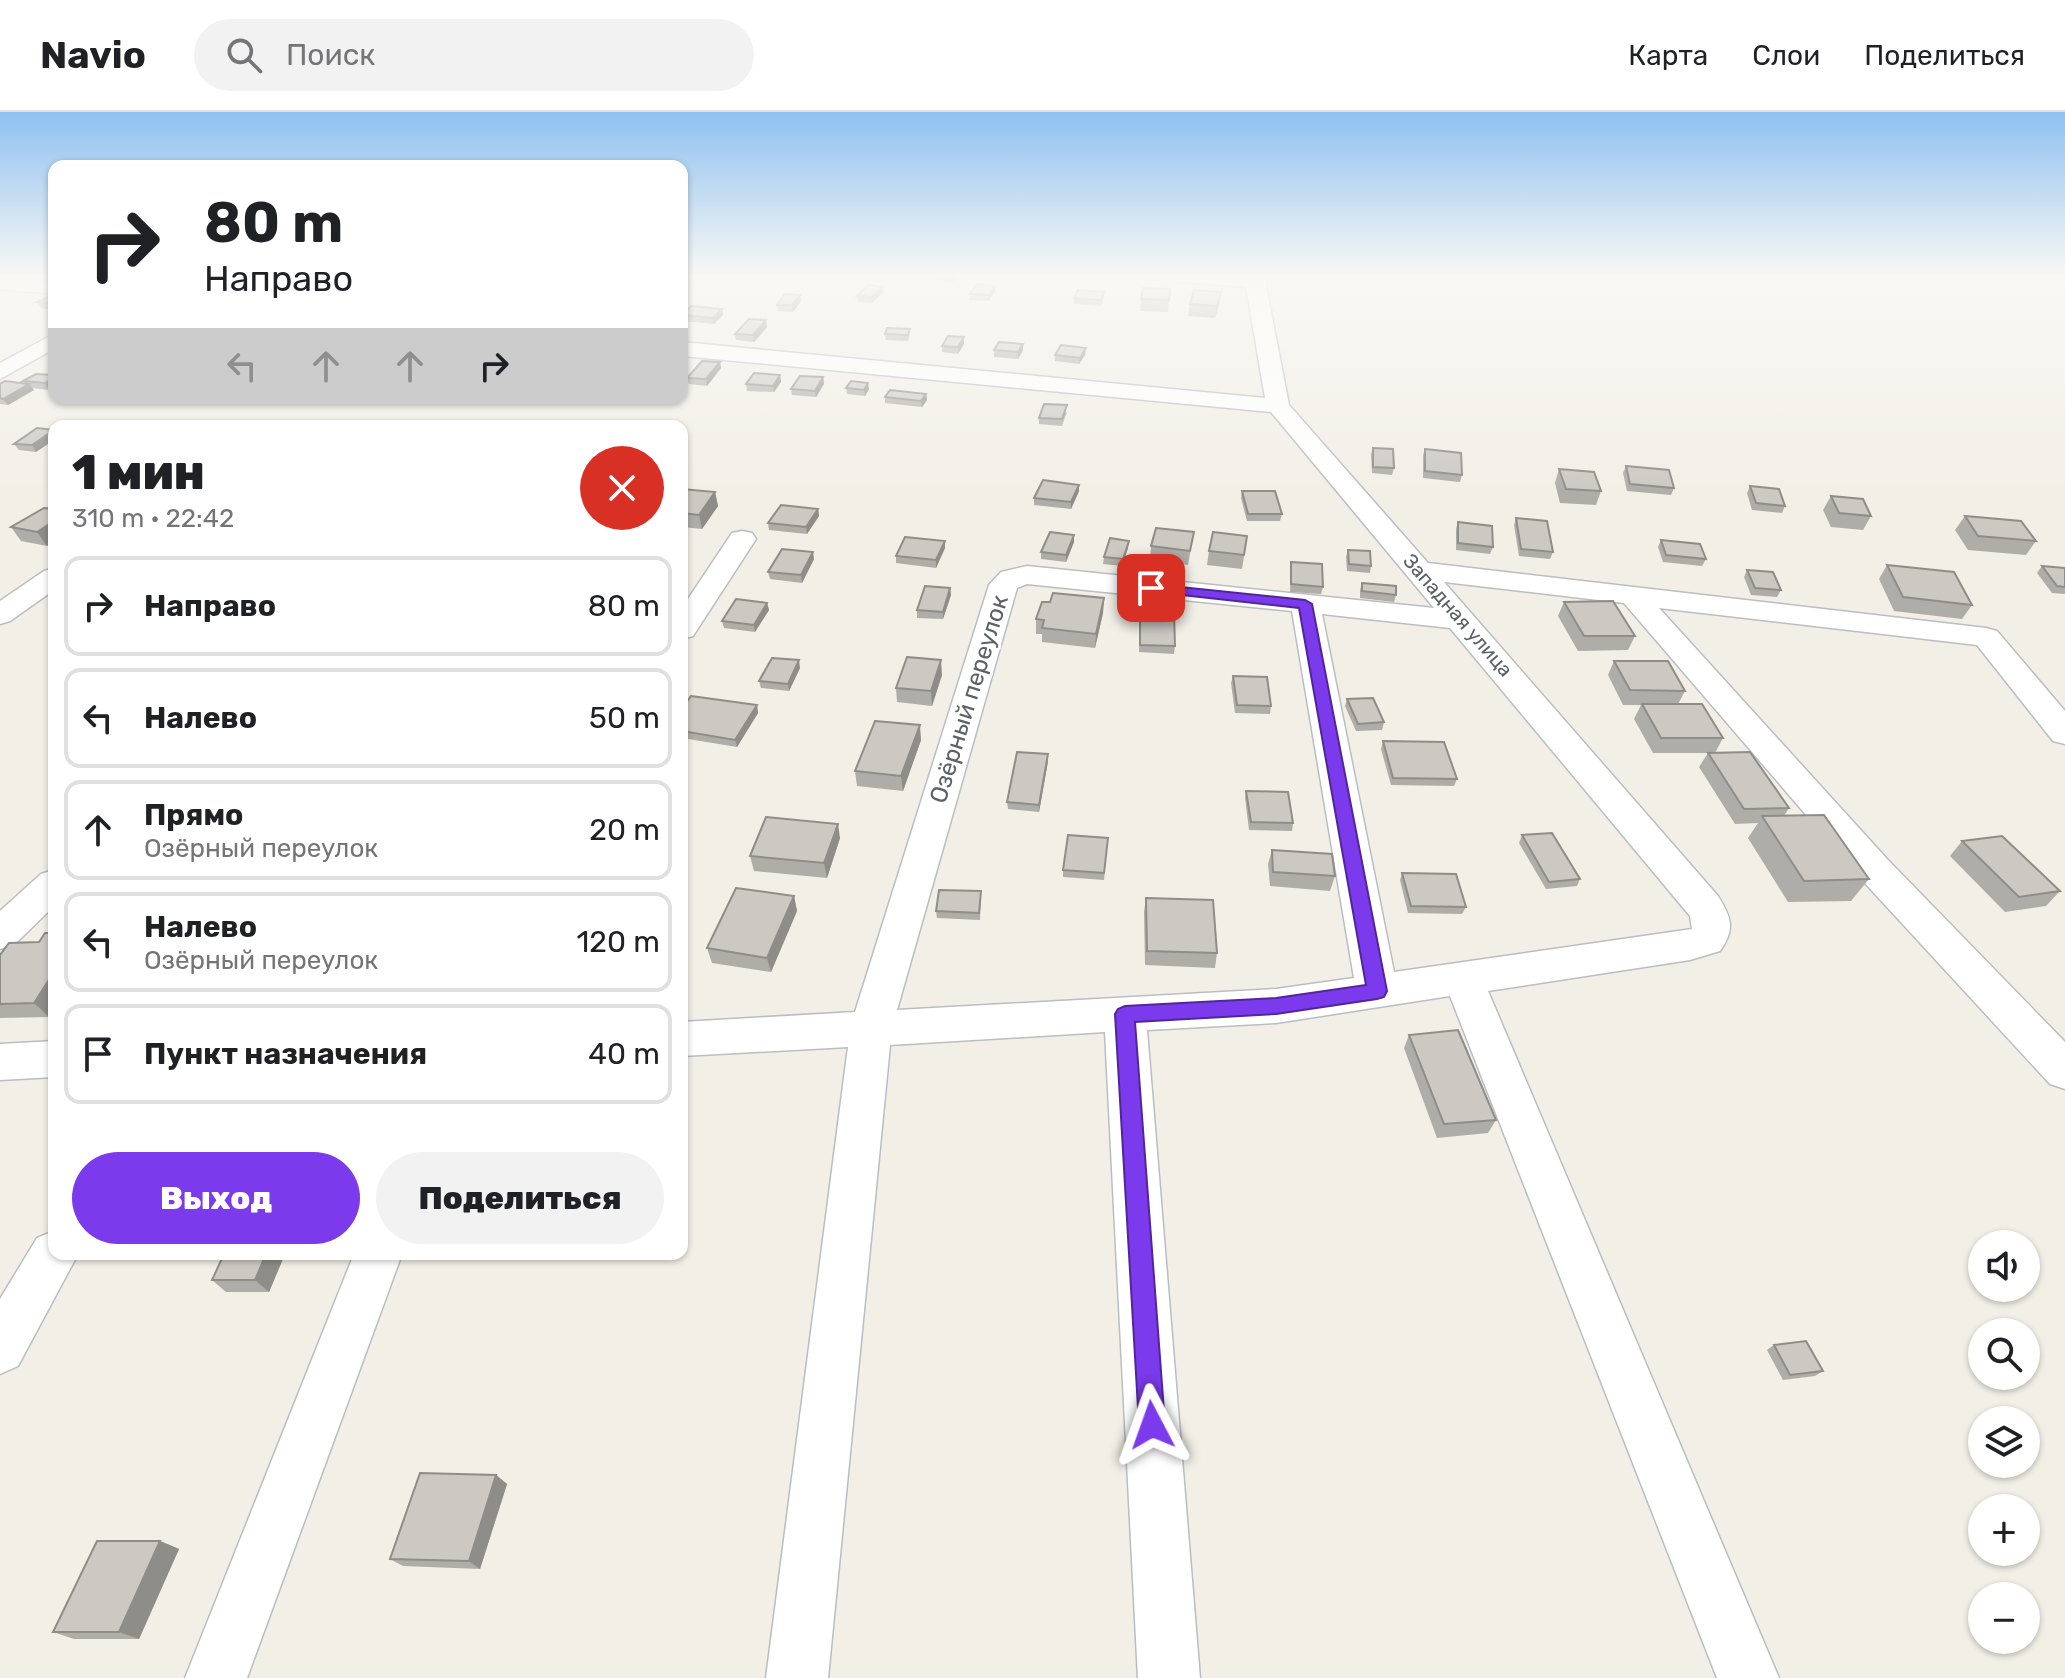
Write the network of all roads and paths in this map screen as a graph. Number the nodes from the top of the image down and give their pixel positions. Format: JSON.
{"nodes":[{"id":1,"x":40,"y":348,"type":"edge"},
{"id":2,"x":1268,"y":348,"type":"edge"},
{"id":3,"x":688,"y":350,"type":"edge"},
{"id":4,"x":0,"y":372,"type":"edge"},
{"id":5,"x":1278,"y":406,"type":"junction"},
{"id":6,"x":742,"y":539,"type":"dead end"},
{"id":7,"x":1420,"y":571,"type":"junction"},
{"id":8,"x":48,"y":581,"type":"edge"},
{"id":9,"x":1633,"y":596,"type":"junction"},
{"id":10,"x":1305,"y":604,"type":"junction"},
{"id":11,"x":0,"y":615,"type":"edge"},
{"id":12,"x":1463,"y":620,"type":"junction"},
{"id":13,"x":688,"y":621,"type":"edge"},
{"id":14,"x":2065,"y":733,"type":"edge"},
{"id":15,"x":48,"y":890,"type":"edge"},
{"id":16,"x":0,"y":934,"type":"edge"},
{"id":17,"x":1463,"y":979,"type":"junction"},
{"id":18,"x":1377,"y":991,"type":"junction"},
{"id":19,"x":1125,"y":1014,"type":"junction"},
{"id":20,"x":871,"y":1029,"type":"junction"},
{"id":21,"x":688,"y":1039,"type":"edge"},
{"id":22,"x":48,"y":1059,"type":"edge"},
{"id":23,"x":0,"y":1062,"type":"edge"},
{"id":24,"x":2065,"y":1071,"type":"edge"},
{"id":25,"x":51,"y":1260,"type":"edge"},
{"id":26,"x":376,"y":1260,"type":"edge"},
{"id":27,"x":0,"y":1348,"type":"edge"},
{"id":28,"x":216,"y":1678,"type":"edge"},
{"id":29,"x":797,"y":1678,"type":"edge"},
{"id":30,"x":1169,"y":1678,"type":"edge"},
{"id":31,"x":1748,"y":1678,"type":"edge"}],
"edges":[{"from":1,"to":4,"type":"street"},
{"from":2,"to":5,"type":"street"},
{"from":3,"to":5,"type":"street"},
{"from":5,"to":7,"type":"street","name":"Западная улица"},
{"from":6,"to":13,"type":"street"},
{"from":7,"to":9,"type":"street"},
{"from":7,"to":12,"type":"street","name":"Западная улица"},
{"from":8,"to":11,"type":"street"},
{"from":9,"to":14,"type":"street"},
{"from":9,"to":24,"type":"street"},
{"from":10,"to":12,"type":"street"},
{"from":10,"to":18,"type":"street"},
{"from":10,"to":20,"type":"street","name":"Озёрный переулок"},
{"from":12,"to":17,"type":"street","name":"Западная улица"},
{"from":15,"to":16,"type":"street"},
{"from":17,"to":18,"type":"street"},
{"from":17,"to":31,"type":"street"},
{"from":18,"to":19,"type":"street"},
{"from":19,"to":20,"type":"street"},
{"from":19,"to":30,"type":"street"},
{"from":20,"to":21,"type":"street"},
{"from":20,"to":29,"type":"street"},
{"from":22,"to":23,"type":"street"},
{"from":25,"to":27,"type":"street"},
{"from":26,"to":28,"type":"street"}]}
